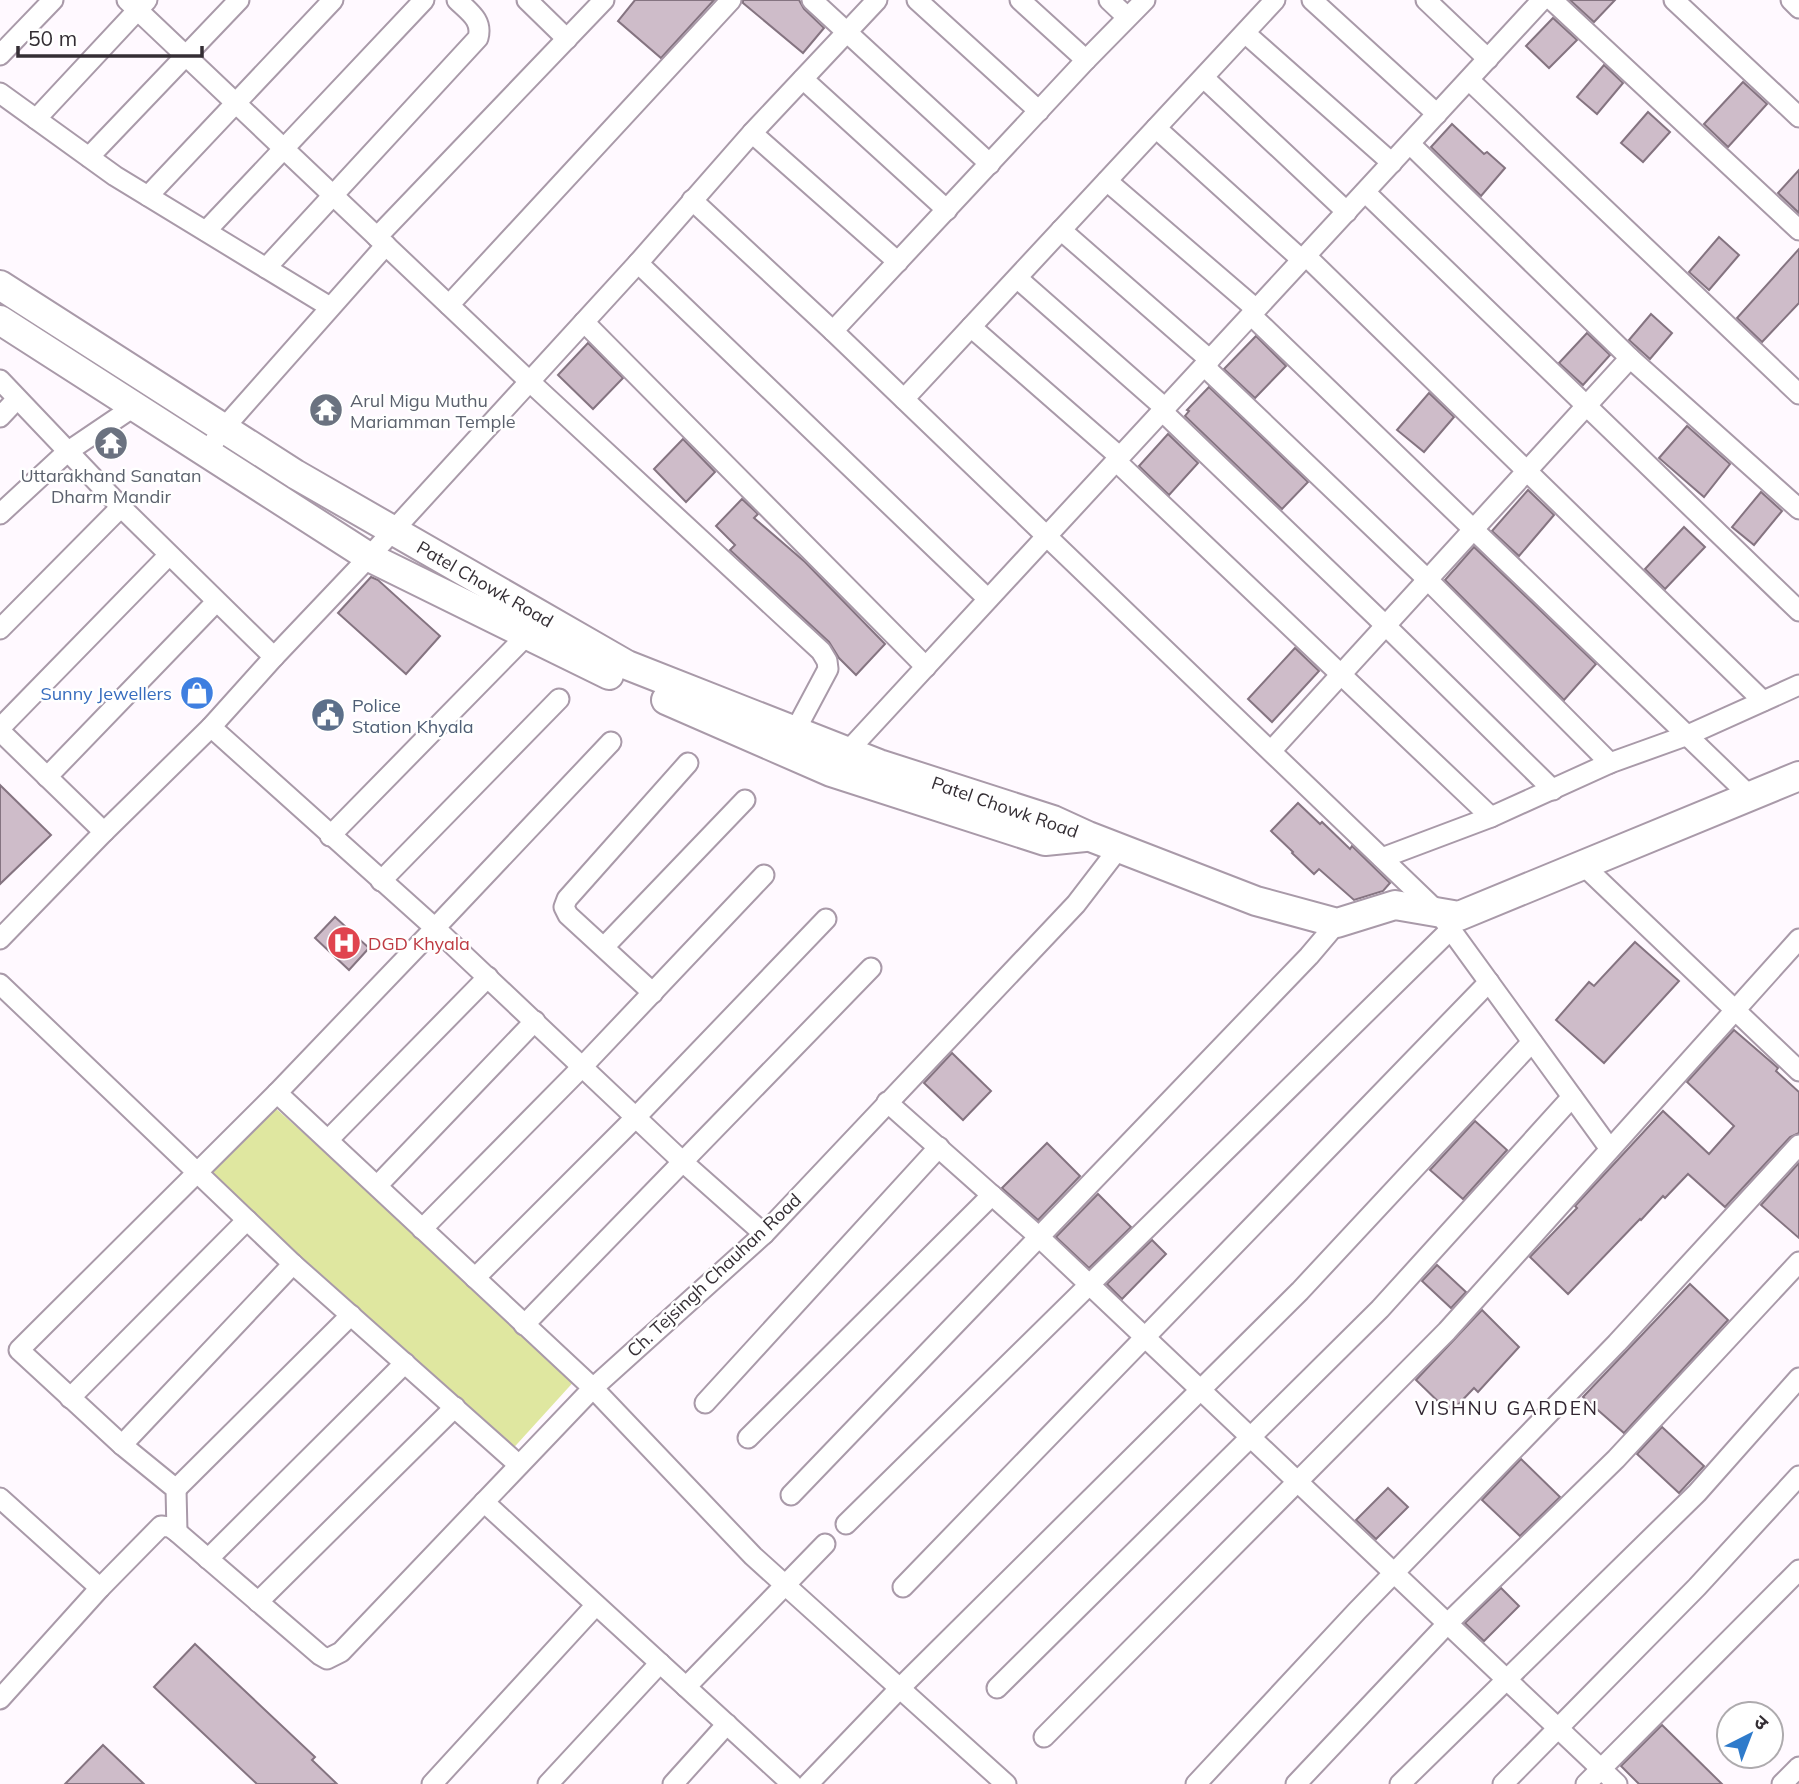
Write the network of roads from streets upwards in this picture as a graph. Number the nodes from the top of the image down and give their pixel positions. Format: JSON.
{"nodes":[{"id":1,"x":53,"y":0,"type":"edge"},
{"id":2,"x":239,"y":0,"type":"edge"},
{"id":3,"x":333,"y":0,"type":"edge"},
{"id":4,"x":424,"y":0,"type":"edge"},
{"id":5,"x":457,"y":0,"type":"edge"},
{"id":6,"x":527,"y":0,"type":"edge"},
{"id":7,"x":604,"y":0,"type":"edge"},
{"id":8,"x":731,"y":0,"type":"edge"},
{"id":9,"x":812,"y":0,"type":"edge"},
{"id":10,"x":877,"y":0,"type":"edge"},
{"id":11,"x":917,"y":0,"type":"edge"},
{"id":12,"x":1020,"y":0,"type":"edge"},
{"id":13,"x":1110,"y":0,"type":"edge"},
{"id":14,"x":1145,"y":0,"type":"edge"},
{"id":15,"x":1275,"y":0,"type":"edge"},
{"id":16,"x":1312,"y":0,"type":"edge"},
{"id":17,"x":1426,"y":0,"type":"edge"},
{"id":18,"x":1542,"y":0,"type":"edge"},
{"id":19,"x":1552,"y":0,"type":"edge"},
{"id":20,"x":1674,"y":0,"type":"edge"},
{"id":21,"x":1791,"y":0,"type":"edge"},
{"id":22,"x":137,"y":3,"type":"edge"},
{"id":23,"x":1799,"y":8,"type":"edge"},
{"id":24,"x":1127,"y":17,"type":"junction"},
{"id":25,"x":848,"y":32,"type":"junction"},
{"id":26,"x":1245,"y":33,"type":"junction"},
{"id":27,"x":567,"y":39,"type":"junction"},
{"id":28,"x":0,"y":55,"type":"edge"},
{"id":29,"x":187,"y":57,"type":"junction"},
{"id":30,"x":1488,"y":59,"type":"junction"},
{"id":31,"x":1086,"y":61,"type":"junction"},
{"id":32,"x":1204,"y":78,"type":"junction"},
{"id":33,"x":803,"y":79,"type":"junction"},
{"id":34,"x":1469,"y":80,"type":"junction"},
{"id":35,"x":0,"y":93,"type":"edge"},
{"id":36,"x":237,"y":104,"type":"junction"},
{"id":37,"x":1039,"y":111,"type":"junction"},
{"id":38,"x":1437,"y":114,"type":"junction"},
{"id":39,"x":1799,"y":117,"type":"edge"},
{"id":40,"x":36,"y":119,"type":"junction"},
{"id":41,"x":1156,"y":128,"type":"junction"},
{"id":42,"x":752,"y":133,"type":"junction"},
{"id":43,"x":1410,"y":144,"type":"junction"},
{"id":44,"x":284,"y":149,"type":"junction"},
{"id":45,"x":89,"y":157,"type":"junction"},
{"id":46,"x":1392,"y":163,"type":"junction"},
{"id":47,"x":990,"y":164,"type":"junction"},
{"id":48,"x":1107,"y":181,"type":"junction"},
{"id":49,"x":1365,"y":192,"type":"junction"},
{"id":50,"x":148,"y":196,"type":"junction"},
{"id":51,"x":334,"y":197,"type":"junction"},
{"id":52,"x":692,"y":200,"type":"junction"},
{"id":53,"x":947,"y":210,"type":"junction"},
{"id":54,"x":1347,"y":212,"type":"junction"},
{"id":55,"x":1061,"y":230,"type":"junction"},
{"id":56,"x":1799,"y":230,"type":"edge"},
{"id":57,"x":206,"y":231,"type":"junction"},
{"id":58,"x":381,"y":241,"type":"junction"},
{"id":59,"x":1304,"y":258,"type":"junction"},
{"id":60,"x":898,"y":262,"type":"junction"},
{"id":61,"x":638,"y":263,"type":"junction"},
{"id":62,"x":266,"y":268,"type":"junction"},
{"id":63,"x":1017,"y":278,"type":"junction"},
{"id":64,"x":0,"y":285,"type":"edge"},
{"id":65,"x":449,"y":305,"type":"junction"},
{"id":66,"x":330,"y":307,"type":"junction"},
{"id":67,"x":1254,"y":312,"type":"junction"},
{"id":68,"x":584,"y":322,"type":"junction"},
{"id":69,"x":1,"y":323,"type":"edge"},
{"id":70,"x":971,"y":327,"type":"junction"},
{"id":71,"x":833,"y":331,"type":"junction"},
{"id":72,"x":1630,"y":358,"type":"junction"},
{"id":73,"x":1207,"y":363,"type":"junction"},
{"id":74,"x":0,"y":380,"type":"edge"},
{"id":75,"x":529,"y":381,"type":"junction"},
{"id":76,"x":1799,"y":394,"type":"edge"},
{"id":77,"x":17,"y":398,"type":"junction"},
{"id":78,"x":904,"y":399,"type":"junction"},
{"id":79,"x":135,"y":406,"type":"junction"},
{"id":80,"x":1585,"y":406,"type":"junction"},
{"id":81,"x":1164,"y":410,"type":"junction"},
{"id":82,"x":0,"y":417,"type":"edge"},
{"id":83,"x":223,"y":429,"type":"junction"},
{"id":84,"x":67,"y":452,"type":"junction"},
{"id":85,"x":207,"y":452,"type":"junction"},
{"id":86,"x":1118,"y":459,"type":"junction"},
{"id":87,"x":1526,"y":470,"type":"junction"},
{"id":88,"x":121,"y":507,"type":"junction"},
{"id":89,"x":1799,"y":509,"type":"edge"},
{"id":90,"x":0,"y":514,"type":"edge"},
{"id":91,"x":1474,"y":528,"type":"junction"},
{"id":92,"x":392,"y":531,"type":"junction"},
{"id":93,"x":1047,"y":536,"type":"junction"},
{"id":94,"x":169,"y":555,"type":"junction"},
{"id":95,"x":369,"y":557,"type":"junction"},
{"id":96,"x":1427,"y":579,"type":"junction"},
{"id":97,"x":989,"y":599,"type":"junction"},
{"id":98,"x":216,"y":602,"type":"junction"},
{"id":99,"x":1799,"y":611,"type":"edge"},
{"id":100,"x":1385,"y":625,"type":"junction"},
{"id":101,"x":0,"y":629,"type":"edge"},
{"id":102,"x":528,"y":635,"type":"junction"},
{"id":103,"x":274,"y":657,"type":"junction"},
{"id":104,"x":926,"y":667,"type":"junction"},
{"id":105,"x":1341,"y":674,"type":"junction"},
{"id":106,"x":1799,"y":685,"type":"edge"},
{"id":107,"x":559,"y":699,"type":"dead end"},
{"id":108,"x":1763,"y":701,"type":"junction"},
{"id":109,"x":211,"y":727,"type":"junction"},
{"id":110,"x":0,"y":729,"type":"edge"},
{"id":111,"x":795,"y":731,"type":"junction"},
{"id":112,"x":1688,"y":735,"type":"junction"},
{"id":113,"x":611,"y":742,"type":"dead end"},
{"id":114,"x":848,"y":751,"type":"junction"},
{"id":115,"x":1271,"y":751,"type":"junction"},
{"id":116,"x":688,"y":763,"type":"dead end"},
{"id":117,"x":1610,"y":763,"type":"junction"},
{"id":118,"x":1799,"y":776,"type":"edge"},
{"id":119,"x":47,"y":777,"type":"junction"},
{"id":120,"x":1553,"y":790,"type":"junction"},
{"id":121,"x":1751,"y":796,"type":"junction"},
{"id":122,"x":745,"y":800,"type":"dead end"},
{"id":123,"x":1491,"y":817,"type":"junction"},
{"id":124,"x":104,"y":832,"type":"junction"},
{"id":125,"x":330,"y":836,"type":"junction"},
{"id":126,"x":1088,"y":836,"type":"junction"},
{"id":127,"x":1119,"y":848,"type":"junction"},
{"id":128,"x":1382,"y":858,"type":"junction"},
{"id":129,"x":1583,"y":865,"type":"junction"},
{"id":130,"x":764,"y":875,"type":"dead end"},
{"id":131,"x":381,"y":881,"type":"junction"},
{"id":132,"x":826,"y":919,"type":"dead end"},
{"id":133,"x":1445,"y":921,"type":"junction"},
{"id":134,"x":1337,"y":923,"type":"junction"},
{"id":135,"x":435,"y":928,"type":"junction"},
{"id":136,"x":0,"y":939,"type":"edge"},
{"id":137,"x":1799,"y":939,"type":"edge"},
{"id":138,"x":604,"y":947,"type":"junction"},
{"id":139,"x":871,"y":968,"type":"dead end"},
{"id":140,"x":488,"y":977,"type":"junction"},
{"id":141,"x":1489,"y":982,"type":"junction"},
{"id":142,"x":0,"y":984,"type":"edge"},
{"id":143,"x":653,"y":993,"type":"junction"},
{"id":144,"x":1735,"y":1010,"type":"junction"},
{"id":145,"x":535,"y":1021,"type":"junction"},
{"id":146,"x":1532,"y":1042,"type":"junction"},
{"id":147,"x":582,"y":1067,"type":"junction"},
{"id":148,"x":1799,"y":1071,"type":"edge"},
{"id":149,"x":277,"y":1093,"type":"junction"},
{"id":150,"x":1573,"y":1097,"type":"junction"},
{"id":151,"x":887,"y":1102,"type":"junction"},
{"id":152,"x":636,"y":1117,"type":"junction"},
{"id":153,"x":328,"y":1140,"type":"junction"},
{"id":154,"x":1799,"y":1145,"type":"edge"},
{"id":155,"x":939,"y":1147,"type":"junction"},
{"id":156,"x":1610,"y":1149,"type":"junction"},
{"id":157,"x":684,"y":1163,"type":"junction"},
{"id":158,"x":196,"y":1172,"type":"junction"},
{"id":159,"x":377,"y":1186,"type":"junction"},
{"id":160,"x":992,"y":1195,"type":"junction"},
{"id":161,"x":247,"y":1220,"type":"junction"},
{"id":162,"x":422,"y":1229,"type":"junction"},
{"id":163,"x":764,"y":1234,"type":"junction"},
{"id":164,"x":1038,"y":1236,"type":"junction"},
{"id":165,"x":1799,"y":1262,"type":"edge"},
{"id":166,"x":293,"y":1264,"type":"junction"},
{"id":167,"x":475,"y":1278,"type":"junction"},
{"id":168,"x":1090,"y":1285,"type":"junction"},
{"id":169,"x":351,"y":1315,"type":"junction"},
{"id":170,"x":524,"y":1325,"type":"junction"},
{"id":171,"x":1144,"y":1336,"type":"junction"},
{"id":172,"x":405,"y":1363,"type":"junction"},
{"id":173,"x":1799,"y":1378,"type":"edge"},
{"id":174,"x":593,"y":1388,"type":"junction"},
{"id":175,"x":1200,"y":1389,"type":"junction"},
{"id":176,"x":70,"y":1398,"type":"junction"},
{"id":177,"x":705,"y":1403,"type":"dead end"},
{"id":178,"x":455,"y":1407,"type":"junction"},
{"id":179,"x":1250,"y":1437,"type":"junction"},
{"id":180,"x":748,"y":1438,"type":"dead end"},
{"id":181,"x":122,"y":1445,"type":"junction"},
{"id":182,"x":519,"y":1465,"type":"junction"},
{"id":183,"x":1799,"y":1476,"type":"edge"},
{"id":184,"x":1297,"y":1481,"type":"junction"},
{"id":185,"x":176,"y":1489,"type":"junction"},
{"id":186,"x":792,"y":1495,"type":"dead end"},
{"id":187,"x":0,"y":1498,"type":"edge"},
{"id":188,"x":484,"y":1502,"type":"junction"},
{"id":189,"x":846,"y":1524,"type":"dead end"},
{"id":190,"x":177,"y":1532,"type":"junction"},
{"id":191,"x":825,"y":1544,"type":"dead end"},
{"id":192,"x":208,"y":1559,"type":"junction"},
{"id":193,"x":1799,"y":1570,"type":"edge"},
{"id":194,"x":1394,"y":1573,"type":"junction"},
{"id":195,"x":786,"y":1584,"type":"junction"},
{"id":196,"x":903,"y":1587,"type":"dead end"},
{"id":197,"x":100,"y":1588,"type":"junction"},
{"id":198,"x":258,"y":1602,"type":"junction"},
{"id":199,"x":596,"y":1605,"type":"junction"},
{"id":200,"x":1448,"y":1623,"type":"junction"},
{"id":201,"x":660,"y":1663,"type":"junction"},
{"id":202,"x":1506,"y":1678,"type":"junction"},
{"id":203,"x":686,"y":1687,"type":"junction"},
{"id":204,"x":901,"y":1687,"type":"junction"},
{"id":205,"x":997,"y":1688,"type":"dead end"},
{"id":206,"x":0,"y":1699,"type":"edge"},
{"id":207,"x":727,"y":1724,"type":"junction"},
{"id":208,"x":1559,"y":1728,"type":"junction"},
{"id":209,"x":1044,"y":1737,"type":"dead end"},
{"id":210,"x":1600,"y":1768,"type":"junction"},
{"id":211,"x":1799,"y":1768,"type":"edge"},
{"id":212,"x":432,"y":1784,"type":"edge"},
{"id":213,"x":548,"y":1784,"type":"edge"},
{"id":214,"x":673,"y":1784,"type":"edge"},
{"id":215,"x":792,"y":1784,"type":"edge"},
{"id":216,"x":808,"y":1784,"type":"edge"},
{"id":217,"x":1006,"y":1784,"type":"edge"},
{"id":218,"x":1196,"y":1784,"type":"edge"},
{"id":219,"x":1296,"y":1784,"type":"edge"},
{"id":220,"x":1400,"y":1784,"type":"edge"},
{"id":221,"x":1503,"y":1784,"type":"edge"},
{"id":222,"x":1586,"y":1784,"type":"edge"},
{"id":223,"x":1617,"y":1784,"type":"edge"},
{"id":224,"x":1782,"y":1784,"type":"edge"}],
"edges":[{"from":1,"to":28,"type":"street"},
{"from":2,"to":29,"type":"street"},
{"from":3,"to":36,"type":"street"},
{"from":4,"to":44,"type":"street"},
{"from":5,"to":51,"type":"street"},
{"from":6,"to":27,"type":"street"},
{"from":7,"to":27,"type":"street"},
{"from":8,"to":65,"type":"street"},
{"from":9,"to":25,"type":"street"},
{"from":10,"to":25,"type":"street"},
{"from":11,"to":37,"type":"street"},
{"from":12,"to":31,"type":"street"},
{"from":13,"to":24,"type":"street"},
{"from":14,"to":24,"type":"street"},
{"from":15,"to":26,"type":"street"},
{"from":16,"to":38,"type":"street"},
{"from":17,"to":30,"type":"street"},
{"from":18,"to":30,"type":"street"},
{"from":19,"to":56,"type":"street"},
{"from":20,"to":39,"type":"street"},
{"from":21,"to":23,"type":"street"},
{"from":22,"to":29,"type":"street"},
{"from":22,"to":40,"type":"street"},
{"from":24,"to":31,"type":"street"},
{"from":25,"to":33,"type":"street"},
{"from":25,"to":47,"type":"street"},
{"from":26,"to":32,"type":"street"},
{"from":26,"to":46,"type":"street"},
{"from":27,"to":58,"type":"street"},
{"from":29,"to":36,"type":"street"},
{"from":29,"to":45,"type":"street"},
{"from":30,"to":34,"type":"street"},
{"from":31,"to":37,"type":"street"},
{"from":32,"to":41,"type":"street"},
{"from":32,"to":54,"type":"street"},
{"from":33,"to":42,"type":"street"},
{"from":33,"to":53,"type":"street"},
{"from":34,"to":38,"type":"street"},
{"from":34,"to":76,"type":"street"},
{"from":35,"to":40,"type":"street"},
{"from":36,"to":44,"type":"street"},
{"from":36,"to":50,"type":"street"},
{"from":37,"to":47,"type":"street"},
{"from":38,"to":43,"type":"street"},
{"from":40,"to":45,"type":"street"},
{"from":41,"to":48,"type":"street"},
{"from":41,"to":59,"type":"street"},
{"from":42,"to":52,"type":"street"},
{"from":42,"to":60,"type":"street"},
{"from":43,"to":46,"type":"street"},
{"from":43,"to":72,"type":"street"},
{"from":44,"to":51,"type":"street"},
{"from":44,"to":57,"type":"street"},
{"from":45,"to":50,"type":"street"},
{"from":46,"to":49,"type":"street"},
{"from":47,"to":53,"type":"street"},
{"from":48,"to":55,"type":"street"},
{"from":48,"to":67,"type":"street"},
{"from":49,"to":54,"type":"street"},
{"from":49,"to":80,"type":"street"},
{"from":50,"to":57,"type":"street"},
{"from":51,"to":58,"type":"street"},
{"from":51,"to":62,"type":"street"},
{"from":52,"to":61,"type":"street"},
{"from":52,"to":71,"type":"street"},
{"from":53,"to":60,"type":"street"},
{"from":54,"to":59,"type":"street"},
{"from":55,"to":63,"type":"street"},
{"from":55,"to":73,"type":"street"},
{"from":57,"to":62,"type":"street"},
{"from":58,"to":65,"type":"street"},
{"from":58,"to":66,"type":"street"},
{"from":59,"to":67,"type":"street"},
{"from":59,"to":87,"type":"street"},
{"from":60,"to":71,"type":"street"},
{"from":61,"to":68,"type":"street"},
{"from":61,"to":97,"type":"street"},
{"from":62,"to":66,"type":"street"},
{"from":63,"to":70,"type":"street"},
{"from":63,"to":81,"type":"street"},
{"from":64,"to":83,"type":"street","name":"Patel Chowk Road"},
{"from":65,"to":75,"type":"street"},
{"from":66,"to":83,"type":"street"},
{"from":67,"to":73,"type":"street"},
{"from":67,"to":91,"type":"street"},
{"from":68,"to":75,"type":"street"},
{"from":68,"to":104,"type":"street"},
{"from":69,"to":79,"type":"street","name":"Patel Chowk Road"},
{"from":70,"to":78,"type":"street"},
{"from":70,"to":86,"type":"street"},
{"from":71,"to":78,"type":"street"},
{"from":72,"to":80,"type":"street"},
{"from":72,"to":89,"type":"street"},
{"from":73,"to":81,"type":"street"},
{"from":73,"to":96,"type":"street"},
{"from":74,"to":77,"type":"street"},
{"from":75,"to":92,"type":"street"},
{"from":75,"to":111,"type":"street"},
{"from":77,"to":82,"type":"street"},
{"from":77,"to":84,"type":"street"},
{"from":78,"to":93,"type":"street"},
{"from":79,"to":84,"type":"street"},
{"from":79,"to":85,"type":"street","name":"Patel Chowk Road"},
{"from":80,"to":87,"type":"street"},
{"from":80,"to":99,"type":"street"},
{"from":81,"to":86,"type":"street"},
{"from":81,"to":100,"type":"street"},
{"from":83,"to":85,"type":"street"},
{"from":83,"to":92,"type":"street","name":"Patel Chowk Road"},
{"from":84,"to":88,"type":"street"},
{"from":84,"to":90,"type":"street"},
{"from":85,"to":95,"type":"street","name":"Patel Chowk Road"},
{"from":86,"to":93,"type":"street"},
{"from":86,"to":105,"type":"street"},
{"from":87,"to":91,"type":"street"},
{"from":87,"to":108,"type":"street"},
{"from":88,"to":94,"type":"street"},
{"from":88,"to":101,"type":"street"},
{"from":91,"to":96,"type":"street"},
{"from":91,"to":112,"type":"street"},
{"from":92,"to":95,"type":"street"},
{"from":92,"to":111,"type":"street","name":"Patel Chowk Road"},
{"from":93,"to":97,"type":"street"},
{"from":93,"to":115,"type":"street"},
{"from":94,"to":98,"type":"street"},
{"from":94,"to":110,"type":"street"},
{"from":95,"to":102,"type":"street","name":"Patel Chowk Road"},
{"from":95,"to":103,"type":"street"},
{"from":96,"to":100,"type":"street"},
{"from":96,"to":117,"type":"street"},
{"from":97,"to":104,"type":"street"},
{"from":98,"to":103,"type":"street"},
{"from":98,"to":119,"type":"street"},
{"from":100,"to":105,"type":"street"},
{"from":100,"to":120,"type":"street"},
{"from":102,"to":125,"type":"street"},
{"from":102,"to":126,"type":"street","name":"Patel Chowk Road"},
{"from":103,"to":109,"type":"street"},
{"from":104,"to":114,"type":"street"},
{"from":105,"to":115,"type":"street"},
{"from":105,"to":123,"type":"street"},
{"from":106,"to":108,"type":"street"},
{"from":107,"to":131,"type":"street"},
{"from":108,"to":112,"type":"street"},
{"from":109,"to":124,"type":"street"},
{"from":109,"to":125,"type":"street"},
{"from":110,"to":119,"type":"street"},
{"from":111,"to":114,"type":"street","name":"Patel Chowk Road"},
{"from":112,"to":117,"type":"street"},
{"from":112,"to":121,"type":"street"},
{"from":113,"to":135,"type":"street"},
{"from":114,"to":126,"type":"street","name":"Patel Chowk Road"},
{"from":115,"to":128,"type":"street"},
{"from":116,"to":138,"type":"street"},
{"from":117,"to":120,"type":"street"},
{"from":118,"to":121,"type":"street"},
{"from":119,"to":124,"type":"street"},
{"from":120,"to":123,"type":"street"},
{"from":121,"to":129,"type":"street"},
{"from":122,"to":138,"type":"street"},
{"from":123,"to":128,"type":"street"},
{"from":124,"to":136,"type":"street"},
{"from":125,"to":131,"type":"street"},
{"from":126,"to":127,"type":"street"},
{"from":127,"to":134,"type":"street"},
{"from":127,"to":151,"type":"street","name":"Ch. Tejsingh Chauhan Road"},
{"from":128,"to":133,"type":"street"},
{"from":129,"to":133,"type":"street"},
{"from":129,"to":144,"type":"street"},
{"from":130,"to":143,"type":"street"},
{"from":131,"to":135,"type":"street"},
{"from":132,"to":152,"type":"street"},
{"from":133,"to":134,"type":"street"},
{"from":133,"to":141,"type":"street"},
{"from":133,"to":168,"type":"street"},
{"from":134,"to":164,"type":"street"},
{"from":135,"to":140,"type":"street"},
{"from":135,"to":149,"type":"street"},
{"from":137,"to":144,"type":"street"},
{"from":138,"to":143,"type":"street"},
{"from":139,"to":157,"type":"street"},
{"from":140,"to":145,"type":"street"},
{"from":140,"to":153,"type":"street"},
{"from":141,"to":146,"type":"street"},
{"from":141,"to":171,"type":"street"},
{"from":142,"to":158,"type":"street"},
{"from":143,"to":147,"type":"street"},
{"from":144,"to":148,"type":"street"},
{"from":144,"to":156,"type":"street"},
{"from":145,"to":147,"type":"street"},
{"from":145,"to":159,"type":"street"},
{"from":146,"to":150,"type":"street"},
{"from":146,"to":175,"type":"street"},
{"from":147,"to":152,"type":"street"},
{"from":147,"to":162,"type":"street"},
{"from":149,"to":153,"type":"street"},
{"from":149,"to":158,"type":"street"},
{"from":150,"to":156,"type":"street"},
{"from":150,"to":179,"type":"street"},
{"from":151,"to":155,"type":"street"},
{"from":151,"to":163,"type":"street","name":"Ch. Tejsingh Chauhan Road"},
{"from":152,"to":157,"type":"street"},
{"from":152,"to":167,"type":"street"},
{"from":153,"to":159,"type":"street"},
{"from":154,"to":194,"type":"street"},
{"from":155,"to":160,"type":"street"},
{"from":155,"to":177,"type":"street"},
{"from":156,"to":184,"type":"street"},
{"from":157,"to":163,"type":"street"},
{"from":157,"to":170,"type":"street"},
{"from":158,"to":161,"type":"street"},
{"from":158,"to":176,"type":"street"},
{"from":159,"to":162,"type":"street"},
{"from":160,"to":164,"type":"street"},
{"from":160,"to":180,"type":"street"},
{"from":161,"to":166,"type":"street"},
{"from":161,"to":176,"type":"street"},
{"from":162,"to":167,"type":"street"},
{"from":163,"to":174,"type":"street","name":"Ch. Tejsingh Chauhan Road"},
{"from":164,"to":168,"type":"street"},
{"from":164,"to":186,"type":"street"},
{"from":165,"to":200,"type":"street"},
{"from":166,"to":169,"type":"street"},
{"from":166,"to":181,"type":"street"},
{"from":167,"to":170,"type":"street"},
{"from":168,"to":171,"type":"street"},
{"from":168,"to":189,"type":"street"},
{"from":169,"to":172,"type":"street"},
{"from":169,"to":185,"type":"street"},
{"from":170,"to":174,"type":"street"},
{"from":171,"to":175,"type":"street"},
{"from":171,"to":196,"type":"street"},
{"from":172,"to":178,"type":"street"},
{"from":172,"to":192,"type":"street"},
{"from":173,"to":202,"type":"street"},
{"from":174,"to":182,"type":"street","name":"Ch. Tejsingh Chauhan Road"},
{"from":174,"to":195,"type":"street"},
{"from":175,"to":179,"type":"street"},
{"from":175,"to":204,"type":"street"},
{"from":176,"to":181,"type":"street"},
{"from":178,"to":182,"type":"street"},
{"from":178,"to":198,"type":"street"},
{"from":179,"to":184,"type":"street"},
{"from":179,"to":205,"type":"street"},
{"from":181,"to":185,"type":"street"},
{"from":182,"to":188,"type":"street","name":"Ch. Tejsingh Chauhan Road"},
{"from":183,"to":208,"type":"street"},
{"from":184,"to":194,"type":"street"},
{"from":184,"to":209,"type":"street"},
{"from":185,"to":190,"type":"street"},
{"from":187,"to":197,"type":"street"},
{"from":188,"to":198,"type":"street","name":"Ch. Tejsingh Chauhan Road"},
{"from":188,"to":199,"type":"street"},
{"from":190,"to":192,"type":"street"},
{"from":190,"to":197,"type":"street"},
{"from":191,"to":195,"type":"street"},
{"from":192,"to":198,"type":"street"},
{"from":193,"to":210,"type":"street"},
{"from":194,"to":200,"type":"street"},
{"from":194,"to":218,"type":"street"},
{"from":195,"to":203,"type":"street"},
{"from":195,"to":204,"type":"street"},
{"from":197,"to":206,"type":"street"},
{"from":199,"to":201,"type":"street"},
{"from":199,"to":212,"type":"street"},
{"from":200,"to":202,"type":"street"},
{"from":200,"to":219,"type":"street"},
{"from":201,"to":203,"type":"street"},
{"from":201,"to":213,"type":"street"},
{"from":202,"to":208,"type":"street"},
{"from":202,"to":220,"type":"street"},
{"from":203,"to":207,"type":"street"},
{"from":204,"to":216,"type":"street"},
{"from":204,"to":217,"type":"street"},
{"from":207,"to":214,"type":"street"},
{"from":207,"to":215,"type":"street"},
{"from":208,"to":210,"type":"street"},
{"from":208,"to":221,"type":"street"},
{"from":210,"to":222,"type":"street"},
{"from":210,"to":223,"type":"street"},
{"from":211,"to":224,"type":"street"}]}
